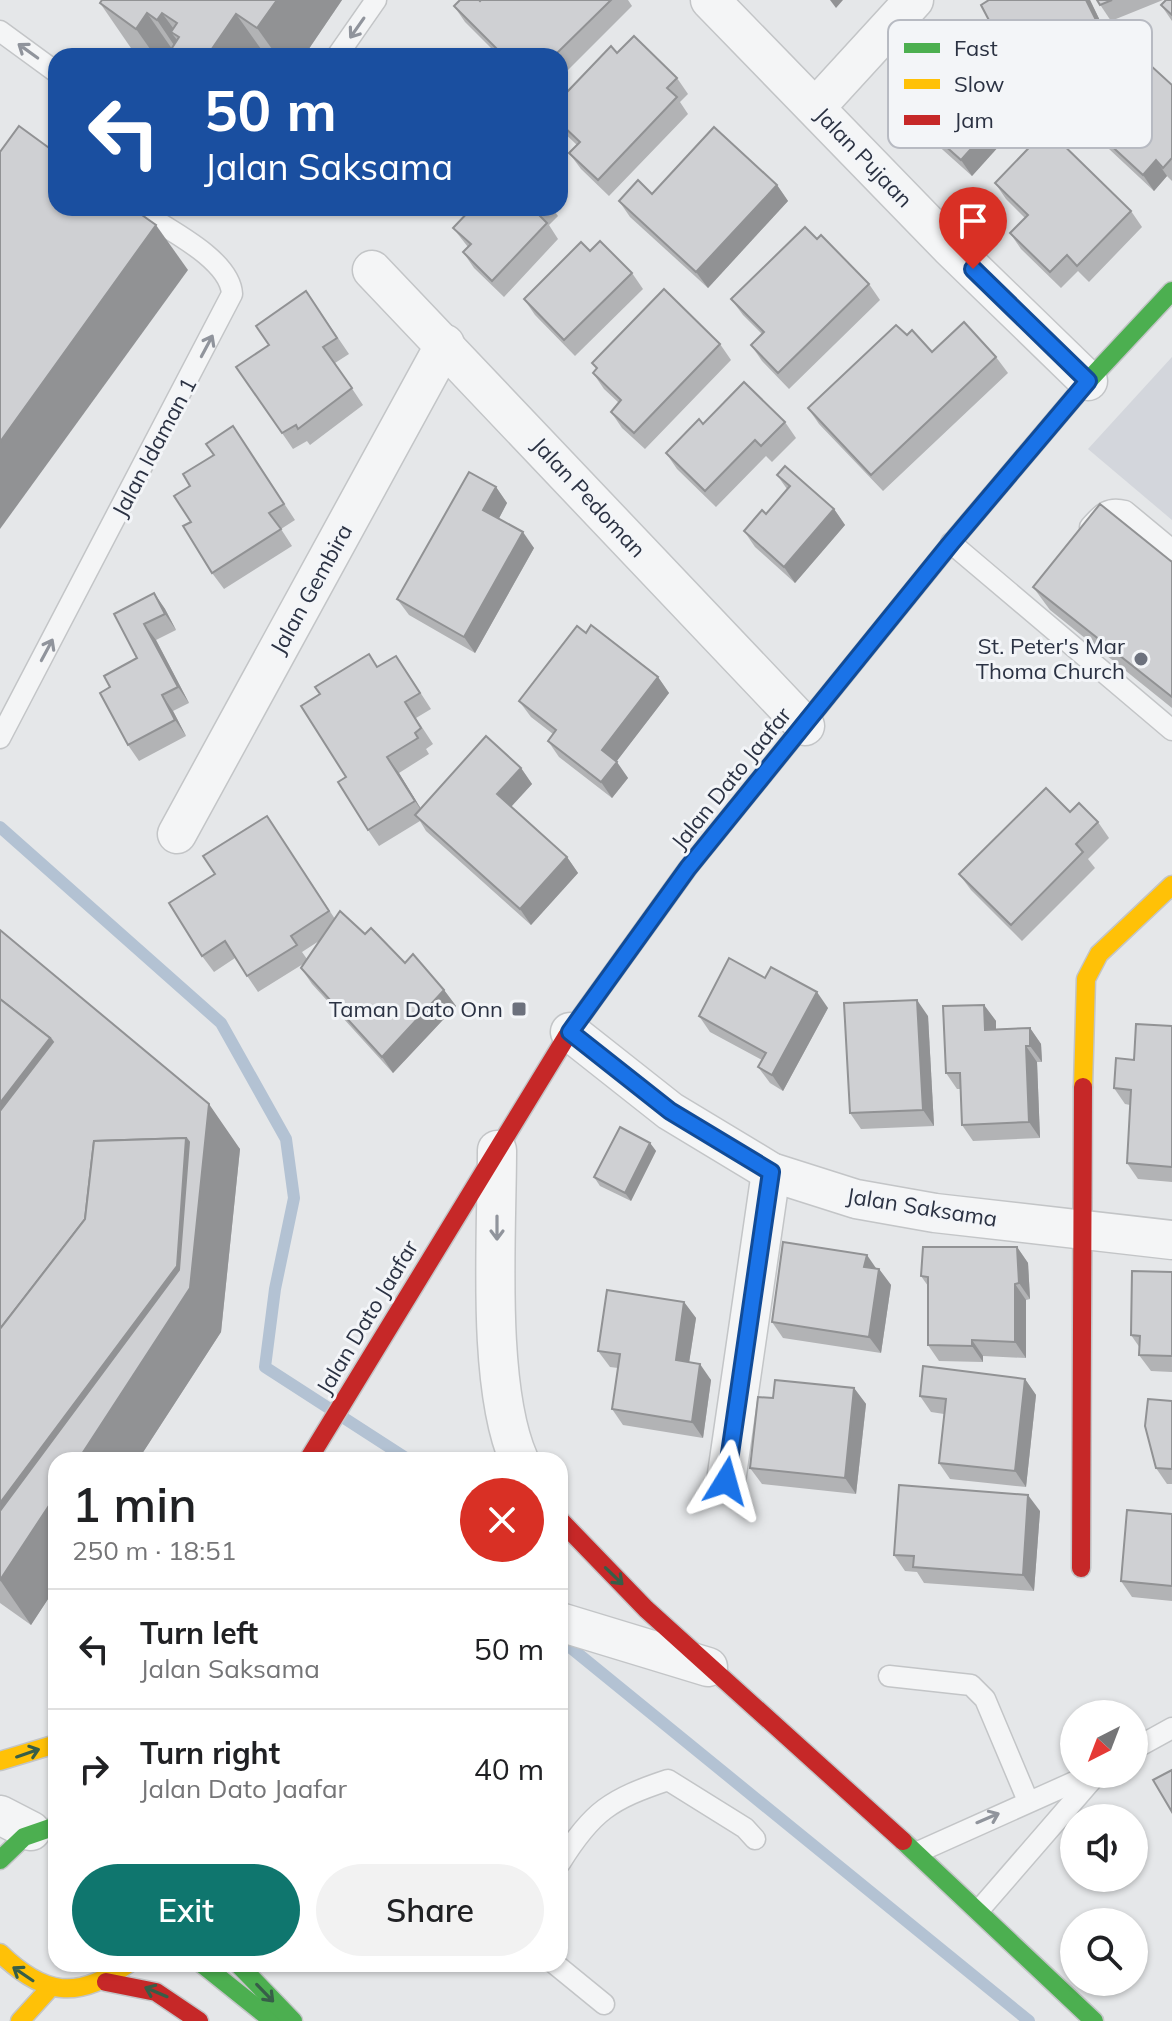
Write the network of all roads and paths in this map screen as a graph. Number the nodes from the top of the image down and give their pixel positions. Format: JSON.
{"nodes":[{"id":1,"x":376,"y":0,"type":"edge"},
{"id":2,"x":710,"y":0,"type":"edge"},
{"id":3,"x":914,"y":0,"type":"edge"},
{"id":4,"x":896,"y":20,"type":"edge"},
{"id":5,"x":888,"y":28,"type":"edge"},
{"id":6,"x":0,"y":31,"type":"edge"},
{"id":7,"x":343,"y":48,"type":"edge"},
{"id":8,"x":48,"y":66,"type":"edge"},
{"id":9,"x":816,"y":107,"type":"junction"},
{"id":10,"x":147,"y":216,"type":"edge"},
{"id":11,"x":372,"y":270,"type":"dead end"},
{"id":12,"x":1172,"y":291,"type":"edge"},
{"id":13,"x":445,"y":344,"type":"junction"},
{"id":14,"x":1088,"y":381,"type":"junction"},
{"id":15,"x":951,"y":543,"type":"junction"},
{"id":16,"x":1073,"y":544,"type":"edge"},
{"id":17,"x":1172,"y":550,"type":"edge"},
{"id":18,"x":5,"y":716,"type":"edge"},
{"id":19,"x":805,"y":726,"type":"junction"},
{"id":20,"x":1172,"y":730,"type":"edge"},
{"id":21,"x":0,"y":738,"type":"edge"},
{"id":22,"x":177,"y":834,"type":"dead end"},
{"id":23,"x":1172,"y":885,"type":"edge"},
{"id":24,"x":570,"y":1032,"type":"junction"},
{"id":25,"x":497,"y":1150,"type":"junction"},
{"id":26,"x":771,"y":1172,"type":"junction"},
{"id":27,"x":1080,"y":1229,"type":"junction"},
{"id":28,"x":1172,"y":1240,"type":"edge"},
{"id":29,"x":313,"y":1452,"type":"edge"},
{"id":30,"x":517,"y":1452,"type":"edge"},
{"id":31,"x":726,"y":1481,"type":"dead end"},
{"id":32,"x":568,"y":1529,"type":"edge"},
{"id":33,"x":1081,"y":1568,"type":"dead end"},
{"id":34,"x":568,"y":1633,"type":"edge"},
{"id":35,"x":711,"y":1667,"type":"junction"},
{"id":36,"x":889,"y":1676,"type":"dead end"},
{"id":37,"x":1172,"y":1728,"type":"edge"},
{"id":38,"x":1148,"y":1741,"type":"edge"},
{"id":39,"x":48,"y":1746,"type":"edge"},
{"id":40,"x":0,"y":1761,"type":"edge"},
{"id":41,"x":1060,"y":1788,"type":"edge"},
{"id":42,"x":1082,"y":1788,"type":"edge"},
{"id":43,"x":1028,"y":1801,"type":"junction"},
{"id":44,"x":37,"y":1821,"type":"edge"},
{"id":45,"x":755,"y":1839,"type":"dead end"},
{"id":46,"x":568,"y":1850,"type":"edge"},
{"id":47,"x":918,"y":1852,"type":"junction"},
{"id":48,"x":0,"y":1860,"type":"edge"},
{"id":49,"x":980,"y":1909,"type":"junction"},
{"id":50,"x":0,"y":1953,"type":"edge"},
{"id":51,"x":118,"y":1972,"type":"edge"},
{"id":52,"x":212,"y":1972,"type":"edge"},
{"id":53,"x":246,"y":1972,"type":"edge"},
{"id":54,"x":565,"y":1972,"type":"edge"},
{"id":55,"x":106,"y":1982,"type":"junction"},
{"id":56,"x":50,"y":1988,"type":"junction"},
{"id":57,"x":604,"y":2004,"type":"dead end"},
{"id":58,"x":20,"y":2021,"type":"edge"},
{"id":59,"x":199,"y":2021,"type":"edge"},
{"id":60,"x":273,"y":2021,"type":"edge"},
{"id":61,"x":293,"y":2021,"type":"edge"},
{"id":62,"x":1094,"y":2021,"type":"edge"}],
"edges":[{"from":1,"to":7,"type":"lane","one_way":true},
{"from":2,"to":9,"type":"street","name":"Jalan Pujaan"},
{"from":3,"to":4,"type":"street"},
{"from":5,"to":9,"type":"street"},
{"from":8,"to":6,"type":"lane","one_way":true},
{"from":9,"to":14,"type":"street","name":"Jalan Pujaan"},
{"from":18,"to":10,"type":"lane","name":"Jalan Idaman 1","one_way":true},
{"from":11,"to":13,"type":"street","name":"Jalan Pedoman"},
{"from":12,"to":14,"type":"main road","name":"Jalan Dato Jaafar"},
{"from":13,"to":19,"type":"street","name":"Jalan Pedoman"},
{"from":13,"to":22,"type":"street","name":"Jalan Gembira"},
{"from":14,"to":15,"type":"main road","name":"Jalan Dato Jaafar"},
{"from":15,"to":19,"type":"main road","name":"Jalan Dato Jaafar"},
{"from":15,"to":20,"type":"lane"},
{"from":16,"to":17,"type":"lane"},
{"from":18,"to":21,"type":"lane","name":"Jalan Idaman 1"},
{"from":19,"to":24,"type":"main road","name":"Jalan Dato Jaafar"},
{"from":23,"to":27,"type":"main road"},
{"from":24,"to":25,"type":"main road","name":"Jalan Dato Jaafar"},
{"from":24,"to":26,"type":"street","name":"Jalan Saksama"},
{"from":25,"to":29,"type":"main road","name":"Jalan Dato Jaafar"},
{"from":25,"to":30,"type":"street","one_way":true},
{"from":26,"to":27,"type":"street","name":"Jalan Saksama"},
{"from":26,"to":31,"type":"street"},
{"from":27,"to":28,"type":"street","name":"Jalan Saksama"},
{"from":27,"to":33,"type":"main road"},
{"from":32,"to":35,"type":"main road","one_way":true},
{"from":34,"to":35,"type":"street"},
{"from":35,"to":47,"type":"main road"},
{"from":36,"to":43,"type":"lane"},
{"from":37,"to":38,"type":"lane"},
{"from":40,"to":39,"type":"main road","one_way":true},
{"from":41,"to":43,"type":"lane"},
{"from":42,"to":49,"type":"lane"},
{"from":47,"to":43,"type":"lane","one_way":true},
{"from":44,"to":48,"type":"main road"},
{"from":45,"to":46,"type":"lane"},
{"from":47,"to":49,"type":"main road"},
{"from":49,"to":62,"type":"main road"},
{"from":56,"to":50,"type":"main road","one_way":true},
{"from":51,"to":55,"type":"main road"},
{"from":52,"to":60,"type":"main road"},
{"from":53,"to":61,"type":"main road","one_way":true},
{"from":54,"to":57,"type":"lane"},
{"from":55,"to":56,"type":"main road"},
{"from":59,"to":55,"type":"main road","one_way":true},
{"from":56,"to":58,"type":"main road"}]}
